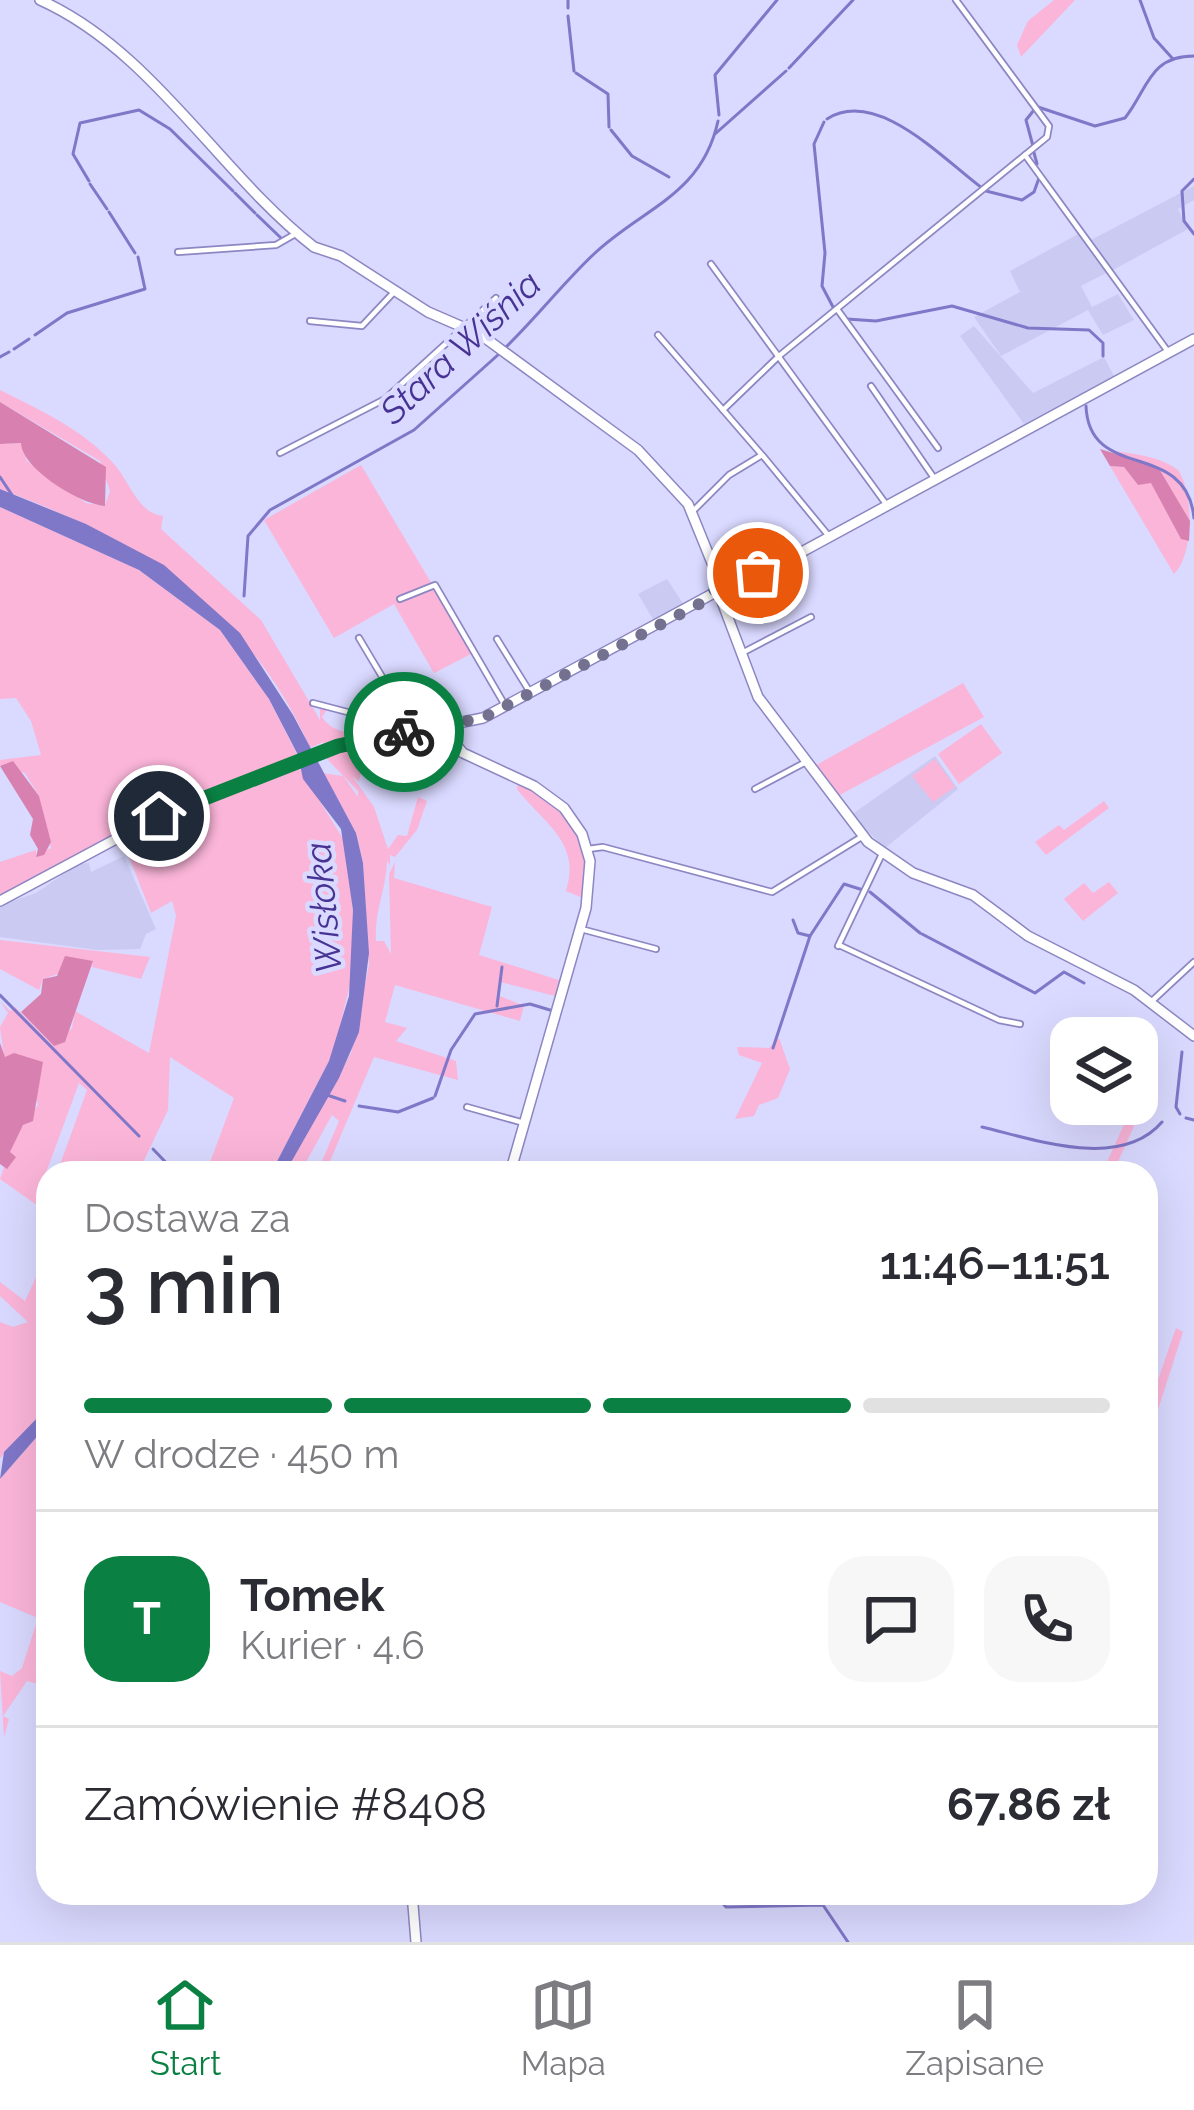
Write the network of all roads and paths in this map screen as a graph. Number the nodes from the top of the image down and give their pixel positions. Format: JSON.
{"nodes":[{"id":1,"x":40,"y":0,"type":"edge"},
{"id":2,"x":956,"y":0,"type":"edge"},
{"id":3,"x":1025,"y":155,"type":"junction"},
{"id":4,"x":297,"y":233,"type":"junction"},
{"id":5,"x":178,"y":252,"type":"dead end"},
{"id":6,"x":711,"y":264,"type":"dead end"},
{"id":7,"x":395,"y":291,"type":"junction"},
{"id":8,"x":496,"y":298,"type":"dead end"},
{"id":9,"x":837,"y":309,"type":"junction"},
{"id":10,"x":310,"y":321,"type":"dead end"},
{"id":11,"x":464,"y":327,"type":"junction"},
{"id":12,"x":658,"y":335,"type":"dead end"},
{"id":13,"x":1192,"y":345,"type":"edge"},
{"id":14,"x":1169,"y":353,"type":"junction"},
{"id":15,"x":779,"y":356,"type":"junction"},
{"id":16,"x":871,"y":386,"type":"dead end"},
{"id":17,"x":723,"y":410,"type":"junction"},
{"id":18,"x":938,"y":448,"type":"dead end"},
{"id":19,"x":280,"y":454,"type":"dead end"},
{"id":20,"x":762,"y":455,"type":"junction"},
{"id":21,"x":934,"y":478,"type":"junction"},
{"id":22,"x":886,"y":504,"type":"junction"},
{"id":23,"x":692,"y":512,"type":"junction"},
{"id":24,"x":828,"y":535,"type":"junction"},
{"id":25,"x":721,"y":592,"type":"junction"},
{"id":26,"x":400,"y":599,"type":"dead end"},
{"id":27,"x":811,"y":617,"type":"dead end"},
{"id":28,"x":359,"y":638,"type":"dead end"},
{"id":29,"x":496,"y":639,"type":"dead end"},
{"id":30,"x":740,"y":655,"type":"junction"},
{"id":31,"x":531,"y":694,"type":"junction"},
{"id":32,"x":313,"y":703,"type":"dead end"},
{"id":33,"x":506,"y":707,"type":"junction"},
{"id":34,"x":414,"y":729,"type":"junction"},
{"id":35,"x":443,"y":729,"type":"junction"},
{"id":36,"x":804,"y":763,"type":"junction"},
{"id":37,"x":754,"y":789,"type":"dead end"},
{"id":38,"x":862,"y":836,"type":"junction"},
{"id":39,"x":588,"y":849,"type":"junction"},
{"id":40,"x":882,"y":854,"type":"junction"},
{"id":41,"x":0,"y":901,"type":"edge"},
{"id":42,"x":580,"y":929,"type":"junction"},
{"id":43,"x":656,"y":949,"type":"dead end"},
{"id":44,"x":1194,"y":962,"type":"edge"},
{"id":45,"x":1152,"y":1001,"type":"junction"},
{"id":46,"x":1020,"y":1024,"type":"dead end"},
{"id":47,"x":1194,"y":1036,"type":"edge"},
{"id":48,"x":467,"y":1107,"type":"dead end"},
{"id":49,"x":524,"y":1124,"type":"junction"},
{"id":50,"x":513,"y":1161,"type":"edge"},
{"id":51,"x":413,"y":1905,"type":"edge"},
{"id":52,"x":416,"y":1942,"type":"edge"}],
"edges":[{"from":1,"to":4,"type":"street"},
{"from":2,"to":3,"type":"street"},
{"from":3,"to":9,"type":"street"},
{"from":3,"to":14,"type":"street"},
{"from":4,"to":5,"type":"street"},
{"from":4,"to":7,"type":"street"},
{"from":6,"to":15,"type":"street"},
{"from":7,"to":10,"type":"street"},
{"from":7,"to":11,"type":"street"},
{"from":8,"to":11,"type":"street"},
{"from":9,"to":15,"type":"street"},
{"from":9,"to":18,"type":"street"},
{"from":11,"to":19,"type":"street"},
{"from":11,"to":23,"type":"street"},
{"from":12,"to":17,"type":"street"},
{"from":13,"to":14,"type":"street"},
{"from":14,"to":21,"type":"street"},
{"from":15,"to":17,"type":"street"},
{"from":15,"to":22,"type":"street"},
{"from":16,"to":21,"type":"street"},
{"from":17,"to":20,"type":"street"},
{"from":20,"to":23,"type":"street"},
{"from":20,"to":24,"type":"street"},
{"from":21,"to":22,"type":"street"},
{"from":22,"to":24,"type":"street"},
{"from":23,"to":25,"type":"street"},
{"from":24,"to":25,"type":"street"},
{"from":25,"to":30,"type":"street"},
{"from":25,"to":31,"type":"street"},
{"from":26,"to":33,"type":"street"},
{"from":27,"to":30,"type":"street"},
{"from":28,"to":34,"type":"street"},
{"from":29,"to":31,"type":"street"},
{"from":30,"to":36,"type":"street"},
{"from":31,"to":33,"type":"street"},
{"from":32,"to":34,"type":"street"},
{"from":33,"to":35,"type":"street"},
{"from":34,"to":35,"type":"street"},
{"from":34,"to":41,"type":"street"},
{"from":35,"to":39,"type":"street"},
{"from":36,"to":37,"type":"street"},
{"from":36,"to":38,"type":"street"},
{"from":38,"to":39,"type":"street"},
{"from":38,"to":40,"type":"street"},
{"from":39,"to":42,"type":"street"},
{"from":40,"to":45,"type":"street"},
{"from":40,"to":46,"type":"street"},
{"from":42,"to":43,"type":"street"},
{"from":42,"to":49,"type":"street"},
{"from":44,"to":45,"type":"street"},
{"from":45,"to":47,"type":"street"},
{"from":48,"to":49,"type":"street"},
{"from":49,"to":50,"type":"street"},
{"from":51,"to":52,"type":"street"}]}
